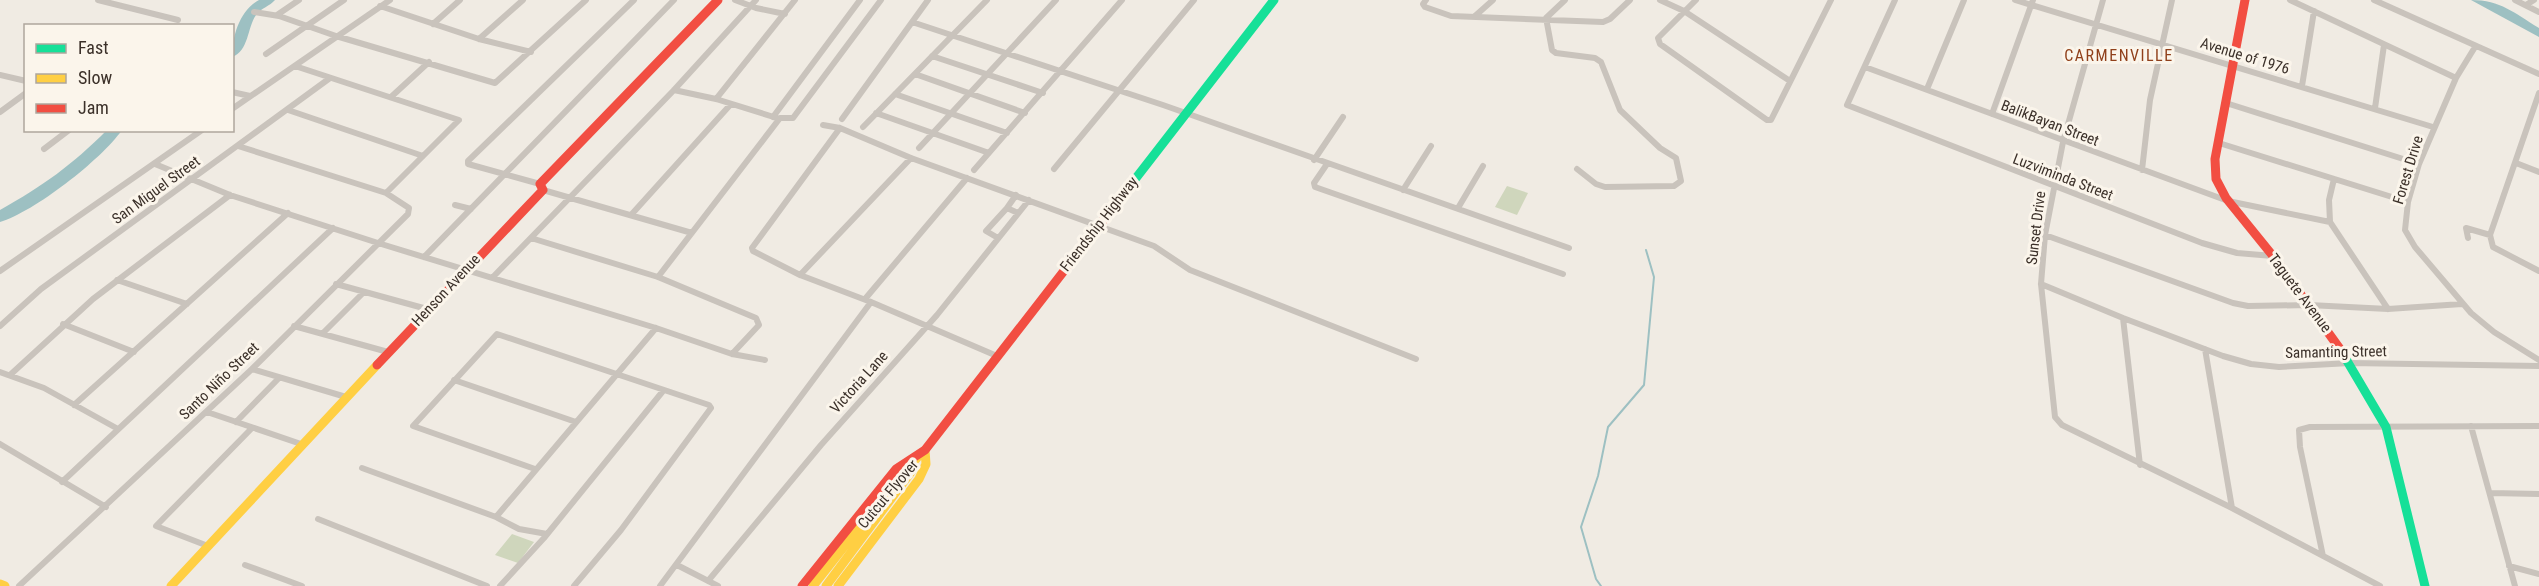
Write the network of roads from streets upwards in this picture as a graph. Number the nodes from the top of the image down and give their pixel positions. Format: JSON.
{"nodes":[{"id":1,"x":98,"y":0,"type":"edge"},
{"id":2,"x":299,"y":0,"type":"edge"},
{"id":3,"x":344,"y":0,"type":"edge"},
{"id":4,"x":390,"y":0,"type":"edge"},
{"id":5,"x":460,"y":0,"type":"edge"},
{"id":6,"x":523,"y":0,"type":"edge"},
{"id":7,"x":586,"y":0,"type":"edge"},
{"id":8,"x":634,"y":0,"type":"edge"},
{"id":9,"x":674,"y":0,"type":"edge"},
{"id":10,"x":718,"y":0,"type":"edge"},
{"id":11,"x":735,"y":0,"type":"edge"},
{"id":12,"x":795,"y":0,"type":"edge"},
{"id":13,"x":860,"y":0,"type":"edge"},
{"id":14,"x":881,"y":0,"type":"edge"},
{"id":15,"x":928,"y":0,"type":"edge"},
{"id":16,"x":987,"y":0,"type":"edge"},
{"id":17,"x":1056,"y":0,"type":"edge"},
{"id":18,"x":1122,"y":0,"type":"edge"},
{"id":19,"x":1194,"y":0,"type":"edge"},
{"id":20,"x":1274,"y":0,"type":"edge"},
{"id":21,"x":1426,"y":0,"type":"edge"},
{"id":22,"x":1493,"y":0,"type":"edge"},
{"id":23,"x":1565,"y":0,"type":"edge"},
{"id":24,"x":1630,"y":0,"type":"edge"},
{"id":25,"x":1660,"y":0,"type":"edge"},
{"id":26,"x":1696,"y":0,"type":"edge"},
{"id":27,"x":1831,"y":0,"type":"edge"},
{"id":28,"x":1895,"y":0,"type":"edge"},
{"id":29,"x":1964,"y":0,"type":"edge"},
{"id":30,"x":2015,"y":0,"type":"edge"},
{"id":31,"x":2103,"y":0,"type":"edge"},
{"id":32,"x":2172,"y":0,"type":"edge"},
{"id":33,"x":2245,"y":0,"type":"edge"},
{"id":34,"x":2290,"y":0,"type":"edge"},
{"id":35,"x":2374,"y":0,"type":"edge"},
{"id":36,"x":2515,"y":0,"type":"edge"},
{"id":37,"x":2534,"y":0,"type":"edge"},
{"id":38,"x":754,"y":2,"type":"edge"},
{"id":39,"x":2032,"y":2,"type":"edge"},
{"id":40,"x":2526,"y":5,"type":"junction"},
{"id":41,"x":380,"y":6,"type":"junction"},
{"id":42,"x":2314,"y":10,"type":"junction"},
{"id":43,"x":1684,"y":11,"type":"junction"},
{"id":44,"x":254,"y":12,"type":"dead end"},
{"id":45,"x":2539,"y":12,"type":"edge"},
{"id":46,"x":785,"y":14,"type":"junction"},
{"id":47,"x":277,"y":15,"type":"junction"},
{"id":48,"x":1475,"y":16,"type":"junction"},
{"id":49,"x":1546,"y":18,"type":"junction"},
{"id":50,"x":178,"y":20,"type":"dead end"},
{"id":51,"x":912,"y":22,"type":"junction"},
{"id":52,"x":433,"y":24,"type":"junction"},
{"id":53,"x":2096,"y":24,"type":"junction"},
{"id":54,"x":306,"y":26,"type":"junction"},
{"id":55,"x":336,"y":36,"type":"junction"},
{"id":56,"x":952,"y":36,"type":"junction"},
{"id":57,"x":479,"y":39,"type":"junction"},
{"id":58,"x":2162,"y":44,"type":"junction"},
{"id":59,"x":2384,"y":45,"type":"junction"},
{"id":60,"x":2475,"y":47,"type":"junction"},
{"id":61,"x":531,"y":52,"type":"junction"},
{"id":62,"x":266,"y":54,"type":"dead end"},
{"id":63,"x":1005,"y":54,"type":"junction"},
{"id":64,"x":932,"y":56,"type":"junction"},
{"id":65,"x":429,"y":62,"type":"junction"},
{"id":66,"x":2232,"y":65,"type":"junction"},
{"id":67,"x":295,"y":66,"type":"junction"},
{"id":68,"x":1865,"y":67,"type":"junction"},
{"id":69,"x":1061,"y":72,"type":"junction"},
{"id":70,"x":915,"y":74,"type":"junction"},
{"id":71,"x":986,"y":74,"type":"junction"},
{"id":72,"x":0,"y":75,"type":"edge"},
{"id":73,"x":2539,"y":75,"type":"edge"},
{"id":74,"x":330,"y":78,"type":"junction"},
{"id":75,"x":2456,"y":78,"type":"junction"},
{"id":76,"x":24,"y":81,"type":"edge"},
{"id":77,"x":1790,"y":81,"type":"junction"},
{"id":78,"x":2302,"y":86,"type":"junction"},
{"id":79,"x":1927,"y":89,"type":"junction"},
{"id":80,"x":674,"y":90,"type":"junction"},
{"id":81,"x":234,"y":92,"type":"edge"},
{"id":82,"x":1119,"y":92,"type":"junction"},
{"id":83,"x":969,"y":93,"type":"junction"},
{"id":84,"x":1043,"y":93,"type":"junction"},
{"id":85,"x":2539,"y":93,"type":"edge"},
{"id":86,"x":24,"y":94,"type":"edge"},
{"id":87,"x":895,"y":94,"type":"junction"},
{"id":88,"x":250,"y":96,"type":"junction"},
{"id":89,"x":391,"y":97,"type":"junction"},
{"id":90,"x":716,"y":99,"type":"junction"},
{"id":91,"x":2226,"y":103,"type":"junction"},
{"id":92,"x":731,"y":104,"type":"junction"},
{"id":93,"x":234,"y":108,"type":"edge"},
{"id":94,"x":2375,"y":108,"type":"junction"},
{"id":95,"x":288,"y":110,"type":"junction"},
{"id":96,"x":0,"y":112,"type":"edge"},
{"id":97,"x":950,"y":112,"type":"junction"},
{"id":98,"x":876,"y":113,"type":"junction"},
{"id":99,"x":1024,"y":113,"type":"junction"},
{"id":100,"x":1186,"y":113,"type":"junction"},
{"id":101,"x":1992,"y":114,"type":"junction"},
{"id":102,"x":773,"y":117,"type":"junction"},
{"id":103,"x":1343,"y":117,"type":"dead end"},
{"id":104,"x":780,"y":118,"type":"junction"},
{"id":105,"x":842,"y":119,"type":"dead end"},
{"id":106,"x":823,"y":125,"type":"dead end"},
{"id":107,"x":863,"y":127,"type":"dead end"},
{"id":108,"x":2433,"y":127,"type":"junction"},
{"id":109,"x":840,"y":128,"type":"junction"},
{"id":110,"x":66,"y":132,"type":"edge"},
{"id":111,"x":199,"y":132,"type":"edge"},
{"id":112,"x":1007,"y":133,"type":"junction"},
{"id":113,"x":932,"y":134,"type":"junction"},
{"id":114,"x":2063,"y":142,"type":"junction"},
{"id":115,"x":2219,"y":142,"type":"junction"},
{"id":116,"x":238,"y":146,"type":"junction"},
{"id":117,"x":1431,"y":146,"type":"dead end"},
{"id":118,"x":919,"y":148,"type":"dead end"},
{"id":119,"x":44,"y":149,"type":"dead end"},
{"id":120,"x":989,"y":153,"type":"junction"},
{"id":121,"x":423,"y":156,"type":"junction"},
{"id":122,"x":911,"y":158,"type":"junction"},
{"id":123,"x":1314,"y":160,"type":"junction"},
{"id":124,"x":2516,"y":163,"type":"junction"},
{"id":125,"x":155,"y":164,"type":"junction"},
{"id":126,"x":1327,"y":164,"type":"junction"},
{"id":127,"x":2419,"y":164,"type":"junction"},
{"id":128,"x":1483,"y":166,"type":"dead end"},
{"id":129,"x":1054,"y":169,"type":"dead end"},
{"id":130,"x":1577,"y":169,"type":"dead end"},
{"id":131,"x":974,"y":170,"type":"dead end"},
{"id":132,"x":2142,"y":170,"type":"junction"},
{"id":133,"x":2539,"y":172,"type":"edge"},
{"id":134,"x":504,"y":175,"type":"junction"},
{"id":135,"x":967,"y":178,"type":"junction"},
{"id":136,"x":191,"y":179,"type":"junction"},
{"id":137,"x":2334,"y":179,"type":"junction"},
{"id":138,"x":2053,"y":186,"type":"junction"},
{"id":139,"x":542,"y":187,"type":"junction"},
{"id":140,"x":1403,"y":190,"type":"junction"},
{"id":141,"x":386,"y":193,"type":"junction"},
{"id":142,"x":230,"y":195,"type":"junction"},
{"id":143,"x":1016,"y":195,"type":"junction"},
{"id":144,"x":571,"y":197,"type":"junction"},
{"id":145,"x":1029,"y":200,"type":"junction"},
{"id":146,"x":2228,"y":201,"type":"junction"},
{"id":147,"x":2408,"y":202,"type":"junction"},
{"id":148,"x":454,"y":205,"type":"dead end"},
{"id":149,"x":1007,"y":208,"type":"junction"},
{"id":150,"x":1458,"y":208,"type":"junction"},
{"id":151,"x":471,"y":209,"type":"junction"},
{"id":152,"x":288,"y":213,"type":"junction"},
{"id":153,"x":1018,"y":213,"type":"junction"},
{"id":154,"x":632,"y":215,"type":"junction"},
{"id":155,"x":2330,"y":222,"type":"junction"},
{"id":156,"x":1097,"y":226,"type":"junction"},
{"id":157,"x":333,"y":228,"type":"junction"},
{"id":158,"x":692,"y":233,"type":"junction"},
{"id":159,"x":2045,"y":235,"type":"junction"},
{"id":160,"x":2490,"y":235,"type":"junction"},
{"id":161,"x":531,"y":237,"type":"junction"},
{"id":162,"x":998,"y":238,"type":"junction"},
{"id":163,"x":2468,"y":238,"type":"dead end"},
{"id":164,"x":378,"y":243,"type":"junction"},
{"id":165,"x":1569,"y":248,"type":"dead end"},
{"id":166,"x":2273,"y":256,"type":"junction"},
{"id":167,"x":424,"y":257,"type":"junction"},
{"id":168,"x":466,"y":269,"type":"junction"},
{"id":169,"x":2539,"y":271,"type":"edge"},
{"id":170,"x":0,"y":272,"type":"edge"},
{"id":171,"x":800,"y":274,"type":"junction"},
{"id":172,"x":1563,"y":274,"type":"dead end"},
{"id":173,"x":493,"y":277,"type":"junction"},
{"id":174,"x":658,"y":277,"type":"junction"},
{"id":175,"x":117,"y":280,"type":"junction"},
{"id":176,"x":336,"y":284,"type":"junction"},
{"id":177,"x":2041,"y":284,"type":"junction"},
{"id":178,"x":364,"y":292,"type":"junction"},
{"id":179,"x":868,"y":301,"type":"junction"},
{"id":180,"x":187,"y":304,"type":"junction"},
{"id":181,"x":2462,"y":304,"type":"junction"},
{"id":182,"x":2309,"y":305,"type":"junction"},
{"id":183,"x":428,"y":309,"type":"junction"},
{"id":184,"x":2388,"y":309,"type":"junction"},
{"id":185,"x":2123,"y":318,"type":"junction"},
{"id":186,"x":63,"y":324,"type":"junction"},
{"id":187,"x":0,"y":326,"type":"edge"},
{"id":188,"x":294,"y":326,"type":"junction"},
{"id":189,"x":926,"y":327,"type":"junction"},
{"id":190,"x":656,"y":328,"type":"junction"},
{"id":191,"x":323,"y":333,"type":"junction"},
{"id":192,"x":2205,"y":349,"type":"junction"},
{"id":193,"x":134,"y":352,"type":"junction"},
{"id":194,"x":388,"y":352,"type":"junction"},
{"id":195,"x":732,"y":354,"type":"junction"},
{"id":196,"x":997,"y":356,"type":"junction"},
{"id":197,"x":1416,"y":359,"type":"dead end"},
{"id":198,"x":765,"y":360,"type":"dead end"},
{"id":199,"x":2539,"y":360,"type":"edge"},
{"id":200,"x":2350,"y":363,"type":"junction"},
{"id":201,"x":2539,"y":366,"type":"edge"},
{"id":202,"x":252,"y":369,"type":"junction"},
{"id":203,"x":0,"y":372,"type":"edge"},
{"id":204,"x":10,"y":375,"type":"junction"},
{"id":205,"x":617,"y":376,"type":"junction"},
{"id":206,"x":279,"y":378,"type":"junction"},
{"id":207,"x":454,"y":380,"type":"junction"},
{"id":208,"x":663,"y":391,"type":"junction"},
{"id":209,"x":346,"y":397,"type":"junction"},
{"id":210,"x":74,"y":405,"type":"junction"},
{"id":211,"x":207,"y":412,"type":"junction"},
{"id":212,"x":236,"y":422,"type":"junction"},
{"id":213,"x":576,"y":422,"type":"junction"},
{"id":214,"x":2471,"y":426,"type":"junction"},
{"id":215,"x":2539,"y":426,"type":"edge"},
{"id":216,"x":2386,"y":427,"type":"junction"},
{"id":217,"x":252,"y":428,"type":"junction"},
{"id":218,"x":118,"y":429,"type":"junction"},
{"id":219,"x":0,"y":444,"type":"edge"},
{"id":220,"x":301,"y":444,"type":"junction"},
{"id":221,"x":925,"y":450,"type":"junction"},
{"id":222,"x":2140,"y":465,"type":"junction"},
{"id":223,"x":362,"y":468,"type":"dead end"},
{"id":224,"x":535,"y":469,"type":"junction"},
{"id":225,"x":902,"y":480,"type":"junction"},
{"id":226,"x":62,"y":482,"type":"junction"},
{"id":227,"x":2491,"y":493,"type":"junction"},
{"id":228,"x":2539,"y":495,"type":"edge"},
{"id":229,"x":106,"y":507,"type":"junction"},
{"id":230,"x":2232,"y":508,"type":"junction"},
{"id":231,"x":496,"y":517,"type":"junction"},
{"id":232,"x":318,"y":519,"type":"dead end"},
{"id":233,"x":548,"y":534,"type":"junction"},
{"id":234,"x":208,"y":546,"type":"junction"},
{"id":235,"x":2323,"y":556,"type":"junction"},
{"id":236,"x":245,"y":565,"type":"dead end"},
{"id":237,"x":677,"y":565,"type":"junction"},
{"id":238,"x":2509,"y":566,"type":"junction"},
{"id":239,"x":2539,"y":574,"type":"edge"},
{"id":240,"x":708,"y":581,"type":"junction"},
{"id":241,"x":0,"y":584,"type":"edge"},
{"id":242,"x":5,"y":586,"type":"edge"},
{"id":243,"x":19,"y":586,"type":"edge"},
{"id":244,"x":171,"y":586,"type":"edge"},
{"id":245,"x":302,"y":586,"type":"edge"},
{"id":246,"x":487,"y":586,"type":"edge"},
{"id":247,"x":500,"y":586,"type":"edge"},
{"id":248,"x":574,"y":586,"type":"edge"},
{"id":249,"x":660,"y":586,"type":"edge"},
{"id":250,"x":718,"y":586,"type":"edge"},
{"id":251,"x":802,"y":586,"type":"edge"},
{"id":252,"x":813,"y":586,"type":"edge"},
{"id":253,"x":826,"y":586,"type":"edge"},
{"id":254,"x":838,"y":586,"type":"edge"},
{"id":255,"x":2380,"y":586,"type":"edge"},
{"id":256,"x":2425,"y":586,"type":"edge"},
{"id":257,"x":2515,"y":586,"type":"edge"}],
"edges":[{"from":1,"to":50,"type":"street"},
{"from":2,"to":47,"type":"street"},
{"from":3,"to":54,"type":"street"},
{"from":4,"to":41,"type":"street"},
{"from":5,"to":52,"type":"street"},
{"from":6,"to":57,"type":"street"},
{"from":7,"to":61,"type":"street"},
{"from":8,"to":134,"type":"street"},
{"from":9,"to":134,"type":"street"},
{"from":10,"to":139,"type":"street","name":"Henson Avenue"},
{"from":11,"to":38,"type":"street"},
{"from":12,"to":46,"type":"street"},
{"from":13,"to":102,"type":"street"},
{"from":14,"to":104,"type":"street"},
{"from":15,"to":51,"type":"street"},
{"from":16,"to":56,"type":"street"},
{"from":17,"to":63,"type":"street"},
{"from":18,"to":69,"type":"street"},
{"from":19,"to":82,"type":"street"},
{"from":20,"to":100,"type":"street","name":"Friendship Highway"},
{"from":21,"to":48,"type":"street"},
{"from":22,"to":48,"type":"street"},
{"from":23,"to":49,"type":"street"},
{"from":24,"to":49,"type":"street"},
{"from":25,"to":43,"type":"street"},
{"from":26,"to":43,"type":"street"},
{"from":27,"to":77,"type":"street"},
{"from":28,"to":68,"type":"street"},
{"from":29,"to":79,"type":"street"},
{"from":30,"to":39,"type":"street","name":"Avenue of 1976"},
{"from":31,"to":53,"type":"street","name":"Sunset Drive"},
{"from":32,"to":58,"type":"street"},
{"from":33,"to":66,"type":"street","name":"Taguete Avenue"},
{"from":34,"to":42,"type":"street"},
{"from":35,"to":60,"type":"street"},
{"from":36,"to":40,"type":"street"},
{"from":37,"to":40,"type":"street"},
{"from":38,"to":46,"type":"street"},
{"from":38,"to":80,"type":"street"},
{"from":39,"to":53,"type":"street","name":"Avenue of 1976"},
{"from":39,"to":101,"type":"street"},
{"from":40,"to":45,"type":"street"},
{"from":41,"to":52,"type":"street"},
{"from":41,"to":55,"type":"street"},
{"from":42,"to":59,"type":"street"},
{"from":42,"to":78,"type":"street"},
{"from":43,"to":77,"type":"street"},
{"from":43,"to":77,"type":"street"},
{"from":44,"to":47,"type":"street"},
{"from":46,"to":90,"type":"street"},
{"from":47,"to":54,"type":"street"},
{"from":48,"to":49,"type":"street"},
{"from":49,"to":130,"type":"street"},
{"from":51,"to":56,"type":"street"},
{"from":51,"to":105,"type":"street"},
{"from":52,"to":57,"type":"street"},
{"from":53,"to":58,"type":"street","name":"Avenue of 1976"},
{"from":53,"to":114,"type":"street","name":"Sunset Drive"},
{"from":54,"to":55,"type":"street"},
{"from":54,"to":62,"type":"street"},
{"from":55,"to":65,"type":"street"},
{"from":55,"to":67,"type":"street"},
{"from":56,"to":63,"type":"street"},
{"from":56,"to":64,"type":"street"},
{"from":57,"to":61,"type":"street"},
{"from":58,"to":66,"type":"street","name":"Avenue of 1976"},
{"from":58,"to":132,"type":"street"},
{"from":59,"to":75,"type":"street"},
{"from":59,"to":94,"type":"street"},
{"from":60,"to":73,"type":"street"},
{"from":60,"to":75,"type":"street","name":"Forest Drive"},
{"from":61,"to":65,"type":"street"},
{"from":63,"to":69,"type":"street"},
{"from":63,"to":71,"type":"street"},
{"from":64,"to":70,"type":"street"},
{"from":64,"to":71,"type":"street"},
{"from":65,"to":89,"type":"street"},
{"from":66,"to":78,"type":"street","name":"Avenue of 1976"},
{"from":66,"to":91,"type":"street","name":"Taguete Avenue"},
{"from":67,"to":74,"type":"street"},
{"from":67,"to":88,"type":"street"},
{"from":68,"to":79,"type":"street","name":"BalikBayan Street"},
{"from":68,"to":138,"type":"street","name":"Luzviminda Street"},
{"from":69,"to":82,"type":"street"},
{"from":69,"to":84,"type":"street"},
{"from":70,"to":83,"type":"street"},
{"from":70,"to":87,"type":"street"},
{"from":71,"to":83,"type":"street"},
{"from":71,"to":84,"type":"street"},
{"from":72,"to":76,"type":"street"},
{"from":74,"to":89,"type":"street"},
{"from":74,"to":95,"type":"street","name":"San Miguel Street"},
{"from":75,"to":108,"type":"street","name":"Forest Drive"},
{"from":78,"to":94,"type":"street","name":"Avenue of 1976"},
{"from":79,"to":101,"type":"street","name":"BalikBayan Street"},
{"from":80,"to":90,"type":"street"},
{"from":80,"to":144,"type":"street"},
{"from":81,"to":88,"type":"street"},
{"from":82,"to":100,"type":"street"},
{"from":82,"to":129,"type":"street"},
{"from":83,"to":97,"type":"street"},
{"from":83,"to":99,"type":"street"},
{"from":84,"to":99,"type":"street"},
{"from":85,"to":124,"type":"street"},
{"from":86,"to":96,"type":"street"},
{"from":87,"to":97,"type":"street"},
{"from":87,"to":98,"type":"street"},
{"from":88,"to":93,"type":"street"},
{"from":89,"to":121,"type":"street"},
{"from":90,"to":92,"type":"street"},
{"from":91,"to":115,"type":"street","name":"Taguete Avenue"},
{"from":91,"to":127,"type":"street"},
{"from":92,"to":102,"type":"street"},
{"from":92,"to":154,"type":"street"},
{"from":94,"to":108,"type":"street","name":"Avenue of 1976"},
{"from":95,"to":116,"type":"street","name":"San Miguel Street"},
{"from":95,"to":121,"type":"street"},
{"from":97,"to":112,"type":"street"},
{"from":97,"to":113,"type":"street"},
{"from":98,"to":107,"type":"street"},
{"from":98,"to":113,"type":"street"},
{"from":99,"to":112,"type":"street"},
{"from":100,"to":123,"type":"street"},
{"from":100,"to":156,"type":"street","name":"Friendship Highway"},
{"from":101,"to":114,"type":"street","name":"BalikBayan Street"},
{"from":102,"to":104,"type":"street"},
{"from":103,"to":123,"type":"street"},
{"from":104,"to":158,"type":"street"},
{"from":106,"to":109,"type":"street"},
{"from":108,"to":127,"type":"street","name":"Forest Drive"},
{"from":109,"to":122,"type":"street"},
{"from":109,"to":171,"type":"street"},
{"from":110,"to":119,"type":"street"},
{"from":111,"to":125,"type":"street"},
{"from":112,"to":120,"type":"street"},
{"from":113,"to":118,"type":"street"},
{"from":113,"to":120,"type":"street"},
{"from":114,"to":132,"type":"street","name":"BalikBayan Street"},
{"from":114,"to":138,"type":"street","name":"Sunset Drive"},
{"from":115,"to":137,"type":"street"},
{"from":115,"to":146,"type":"street","name":"Taguete Avenue"},
{"from":116,"to":136,"type":"street","name":"San Miguel Street"},
{"from":116,"to":141,"type":"street"},
{"from":117,"to":140,"type":"street"},
{"from":120,"to":131,"type":"street"},
{"from":121,"to":141,"type":"street"},
{"from":122,"to":135,"type":"street"},
{"from":122,"to":171,"type":"street"},
{"from":123,"to":126,"type":"street"},
{"from":124,"to":133,"type":"street"},
{"from":124,"to":160,"type":"street"},
{"from":125,"to":136,"type":"street"},
{"from":125,"to":170,"type":"street"},
{"from":126,"to":140,"type":"street"},
{"from":126,"to":172,"type":"street"},
{"from":127,"to":147,"type":"street","name":"Forest Drive"},
{"from":128,"to":150,"type":"street"},
{"from":132,"to":146,"type":"street","name":"BalikBayan Street"},
{"from":134,"to":139,"type":"street"},
{"from":134,"to":151,"type":"street"},
{"from":135,"to":143,"type":"street"},
{"from":135,"to":179,"type":"street"},
{"from":136,"to":142,"type":"street"},
{"from":136,"to":187,"type":"street","name":"San Miguel Street"},
{"from":137,"to":147,"type":"street"},
{"from":137,"to":155,"type":"street"},
{"from":138,"to":159,"type":"street","name":"Sunset Drive"},
{"from":138,"to":166,"type":"street","name":"Luzviminda Street"},
{"from":139,"to":144,"type":"street"},
{"from":139,"to":168,"type":"street","name":"Henson Avenue"},
{"from":140,"to":150,"type":"street"},
{"from":141,"to":164,"type":"street","name":"Santo Niño Street"},
{"from":142,"to":152,"type":"street"},
{"from":142,"to":175,"type":"street"},
{"from":143,"to":145,"type":"street"},
{"from":143,"to":149,"type":"street"},
{"from":144,"to":154,"type":"street"},
{"from":144,"to":161,"type":"street"},
{"from":145,"to":153,"type":"street","name":"Victoria Lane"},
{"from":145,"to":156,"type":"street"},
{"from":146,"to":155,"type":"street","name":"BalikBayan Street"},
{"from":146,"to":166,"type":"street","name":"Taguete Avenue"},
{"from":147,"to":181,"type":"street","name":"Forest Drive"},
{"from":148,"to":151,"type":"street"},
{"from":149,"to":153,"type":"street"},
{"from":149,"to":162,"type":"street"},
{"from":150,"to":165,"type":"street"},
{"from":151,"to":167,"type":"street"},
{"from":152,"to":157,"type":"street"},
{"from":152,"to":180,"type":"street"},
{"from":153,"to":162,"type":"street","name":"Victoria Lane"},
{"from":154,"to":158,"type":"street"},
{"from":155,"to":184,"type":"street"},
{"from":156,"to":196,"type":"street","name":"Friendship Highway"},
{"from":156,"to":197,"type":"street"},
{"from":157,"to":164,"type":"street"},
{"from":157,"to":218,"type":"street"},
{"from":158,"to":174,"type":"street"},
{"from":159,"to":177,"type":"street","name":"Sunset Drive"},
{"from":159,"to":182,"type":"street"},
{"from":160,"to":163,"type":"street"},
{"from":160,"to":169,"type":"street"},
{"from":161,"to":173,"type":"street"},
{"from":161,"to":174,"type":"street"},
{"from":162,"to":189,"type":"street","name":"Victoria Lane"},
{"from":164,"to":167,"type":"street"},
{"from":164,"to":176,"type":"street","name":"Santo Niño Street"},
{"from":166,"to":182,"type":"street","name":"Taguete Avenue"},
{"from":167,"to":168,"type":"street"},
{"from":168,"to":173,"type":"street"},
{"from":168,"to":183,"type":"street","name":"Henson Avenue"},
{"from":171,"to":179,"type":"street"},
{"from":173,"to":190,"type":"street"},
{"from":174,"to":195,"type":"street"},
{"from":175,"to":180,"type":"street"},
{"from":175,"to":186,"type":"street"},
{"from":176,"to":178,"type":"street"},
{"from":176,"to":188,"type":"street","name":"Santo Niño Street"},
{"from":177,"to":185,"type":"street","name":"Samanting Street"},
{"from":177,"to":222,"type":"street","name":"Sunset Drive"},
{"from":178,"to":183,"type":"street"},
{"from":178,"to":191,"type":"street"},
{"from":179,"to":189,"type":"street"},
{"from":179,"to":237,"type":"street"},
{"from":180,"to":193,"type":"street"},
{"from":181,"to":184,"type":"street"},
{"from":181,"to":199,"type":"street","name":"Forest Drive"},
{"from":182,"to":184,"type":"street"},
{"from":182,"to":200,"type":"street","name":"Taguete Avenue"},
{"from":183,"to":194,"type":"street","name":"Henson Avenue"},
{"from":185,"to":192,"type":"street","name":"Samanting Street"},
{"from":185,"to":222,"type":"street"},
{"from":186,"to":193,"type":"street"},
{"from":186,"to":204,"type":"street"},
{"from":188,"to":191,"type":"street"},
{"from":188,"to":202,"type":"street","name":"Santo Niño Street"},
{"from":189,"to":196,"type":"street"},
{"from":189,"to":240,"type":"street","name":"Victoria Lane"},
{"from":190,"to":195,"type":"street"},
{"from":190,"to":205,"type":"street"},
{"from":191,"to":194,"type":"street"},
{"from":192,"to":200,"type":"street","name":"Samanting Street"},
{"from":192,"to":230,"type":"street"},
{"from":193,"to":210,"type":"street"},
{"from":194,"to":209,"type":"street","name":"Henson Avenue"},
{"from":195,"to":198,"type":"street"},
{"from":196,"to":221,"type":"street","name":"Friendship Highway"},
{"from":200,"to":201,"type":"street","name":"Samanting Street"},
{"from":200,"to":216,"type":"street","name":"Taguete Avenue"},
{"from":202,"to":206,"type":"street"},
{"from":202,"to":211,"type":"street","name":"Santo Niño Street"},
{"from":203,"to":204,"type":"street"},
{"from":204,"to":210,"type":"street"},
{"from":205,"to":207,"type":"street"},
{"from":205,"to":208,"type":"street"},
{"from":205,"to":213,"type":"street"},
{"from":206,"to":209,"type":"street"},
{"from":206,"to":212,"type":"street"},
{"from":207,"to":213,"type":"street"},
{"from":207,"to":224,"type":"street"},
{"from":208,"to":233,"type":"street"},
{"from":208,"to":248,"type":"street"},
{"from":209,"to":220,"type":"street","name":"Henson Avenue"},
{"from":210,"to":218,"type":"street"},
{"from":211,"to":212,"type":"street"},
{"from":211,"to":229,"type":"street","name":"Santo Niño Street"},
{"from":212,"to":217,"type":"street"},
{"from":213,"to":224,"type":"street"},
{"from":214,"to":215,"type":"street"},
{"from":214,"to":216,"type":"street"},
{"from":214,"to":227,"type":"street"},
{"from":216,"to":235,"type":"street"},
{"from":216,"to":256,"type":"street","name":"Taguete Avenue"},
{"from":217,"to":220,"type":"street"},
{"from":217,"to":234,"type":"street"},
{"from":218,"to":226,"type":"street"},
{"from":219,"to":226,"type":"street"},
{"from":220,"to":234,"type":"street","name":"Henson Avenue"},
{"from":221,"to":225,"type":"street","name":"Cutcut Flyover"},
{"from":221,"to":251,"type":"street","name":"Friendship Highway"},
{"from":221,"to":254,"type":"street","name":"Friendship Highway"},
{"from":222,"to":230,"type":"street"},
{"from":223,"to":231,"type":"street"},
{"from":224,"to":231,"type":"street"},
{"from":225,"to":252,"type":"street","name":"Cutcut Flyover"},
{"from":225,"to":253,"type":"street","name":"Cutcut Flyover"},
{"from":226,"to":229,"type":"street"},
{"from":227,"to":228,"type":"street"},
{"from":227,"to":238,"type":"street"},
{"from":229,"to":243,"type":"street","name":"Santo Niño Street"},
{"from":230,"to":235,"type":"street"},
{"from":231,"to":233,"type":"street"},
{"from":232,"to":246,"type":"street"},
{"from":233,"to":247,"type":"street"},
{"from":234,"to":244,"type":"street","name":"Henson Avenue"},
{"from":235,"to":255,"type":"street"},
{"from":236,"to":245,"type":"street"},
{"from":237,"to":240,"type":"street"},
{"from":237,"to":249,"type":"street"},
{"from":238,"to":239,"type":"street"},
{"from":238,"to":257,"type":"street"},
{"from":240,"to":250,"type":"street"},
{"from":241,"to":242,"type":"street"}]}
